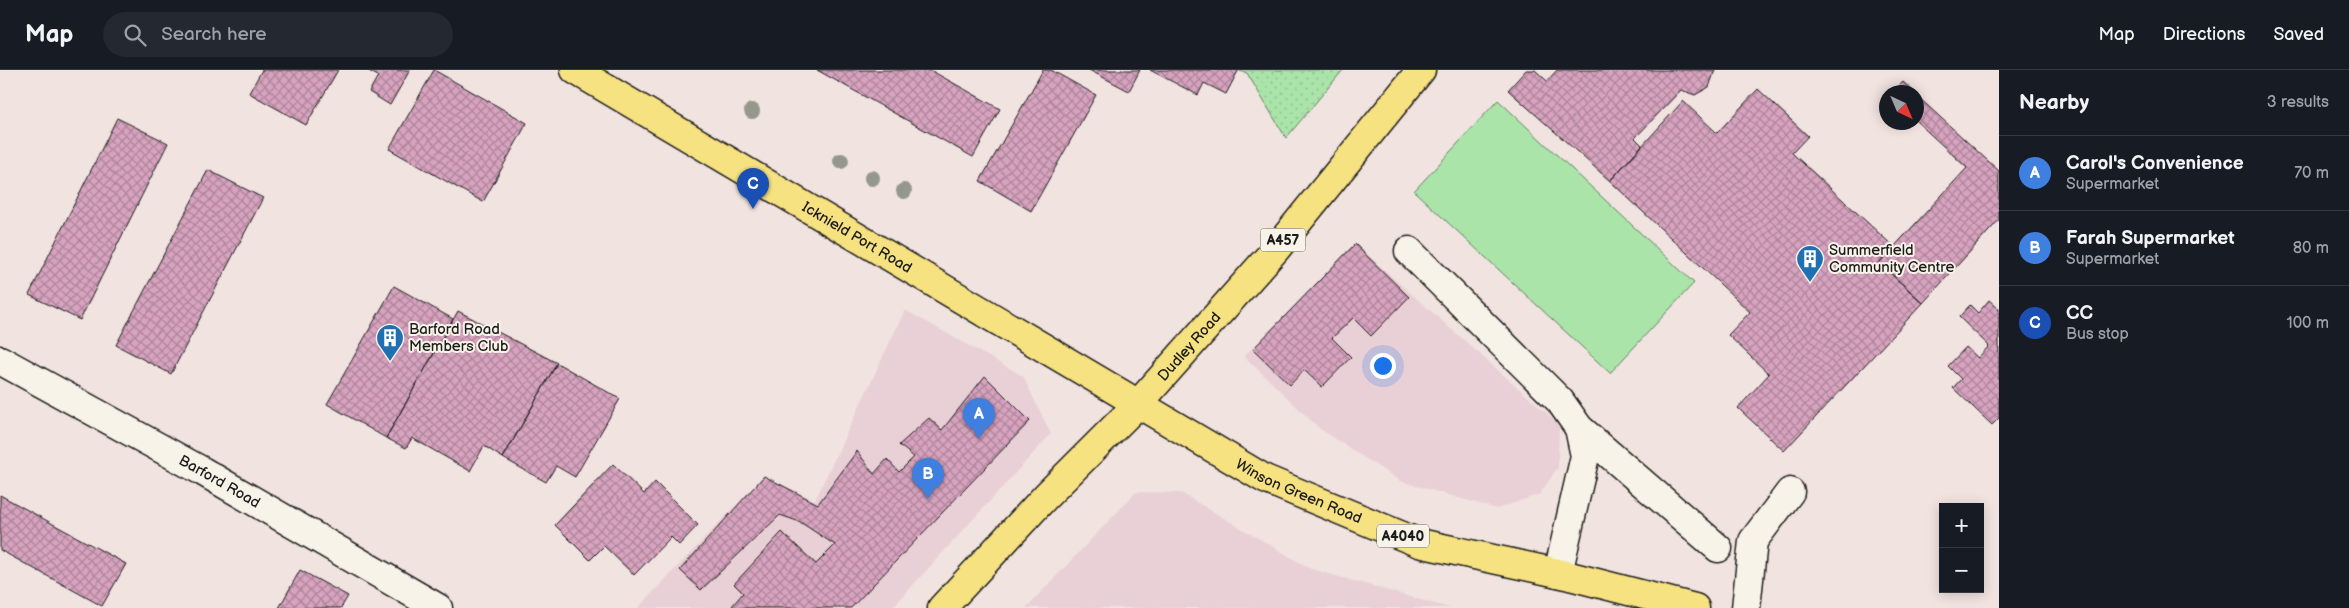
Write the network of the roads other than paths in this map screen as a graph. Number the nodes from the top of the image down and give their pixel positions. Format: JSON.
{"nodes":[{"id":1,"x":575,"y":70,"type":"edge"},
{"id":2,"x":1421,"y":70,"type":"edge"},
{"id":3,"x":1409,"y":251,"type":"dead end"},
{"id":4,"x":0,"y":360,"type":"edge"},
{"id":5,"x":1138,"y":404,"type":"junction"},
{"id":6,"x":1578,"y":428,"type":"junction"},
{"id":7,"x":1790,"y":492,"type":"dead end"},
{"id":8,"x":1718,"y":548,"type":"dead end"},
{"id":9,"x":1558,"y":573,"type":"junction"},
{"id":10,"x":431,"y":606,"type":"edge"},
{"id":11,"x":942,"y":608,"type":"edge"},
{"id":12,"x":1695,"y":608,"type":"edge"},
{"id":13,"x":1746,"y":608,"type":"edge"}],
"edges":[{"from":1,"to":5,"type":"main road","name":"Icknield Port Road"},
{"from":2,"to":5,"type":"main road","name":"Dudley Road","number":"A457"},
{"from":3,"to":6,"type":"street"},
{"from":4,"to":10,"type":"street","name":"Barford Road"},
{"from":5,"to":9,"type":"main road","name":"Winson Green Road","number":"A4040"},
{"from":5,"to":11,"type":"main road","name":"Dudley Road","number":"A457"},
{"from":6,"to":8,"type":"street"},
{"from":6,"to":9,"type":"street"},
{"from":7,"to":13,"type":"street"},
{"from":9,"to":12,"type":"main road","name":"Winson Green Road","number":"A4040"}]}
